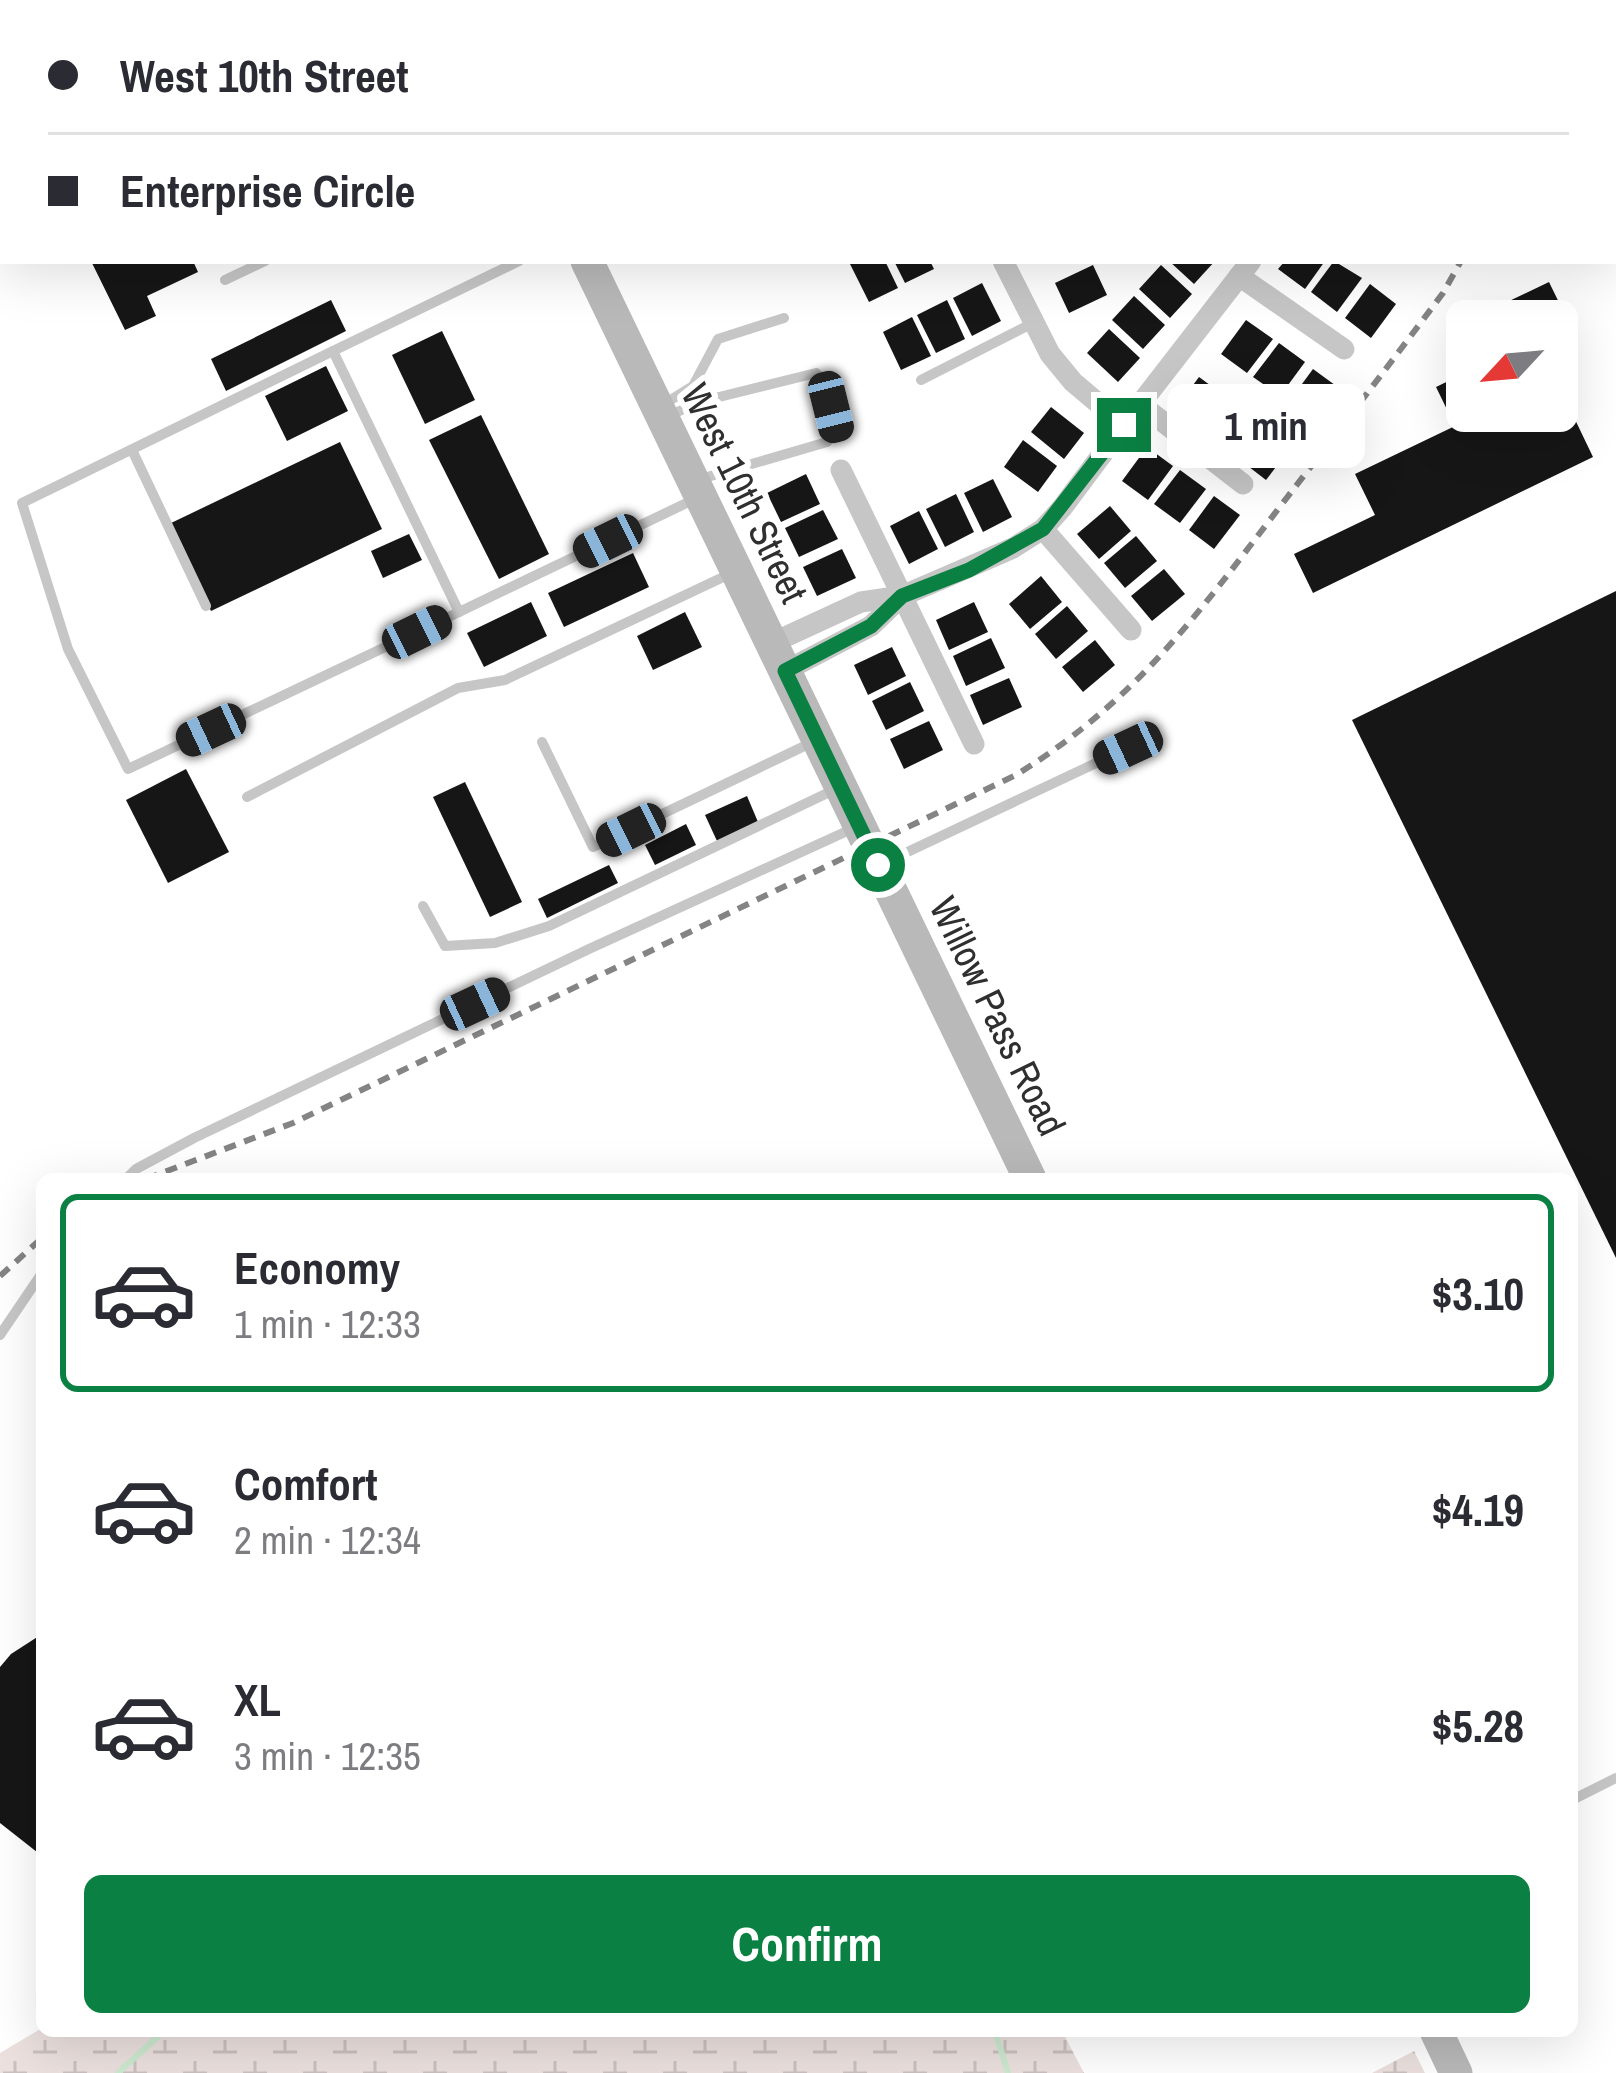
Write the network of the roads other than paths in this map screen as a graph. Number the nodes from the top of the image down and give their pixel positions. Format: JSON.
{"nodes":[{"id":1,"x":259,"y":264,"type":"edge"},
{"id":2,"x":514,"y":264,"type":"edge"},
{"id":3,"x":588,"y":264,"type":"edge"},
{"id":4,"x":1004,"y":264,"type":"edge"},
{"id":5,"x":1245,"y":268,"type":"edge"},
{"id":6,"x":225,"y":280,"type":"dead end"},
{"id":7,"x":784,"y":318,"type":"dead end"},
{"id":8,"x":1033,"y":323,"type":"junction"},
{"id":9,"x":1344,"y":349,"type":"dead end"},
{"id":10,"x":333,"y":351,"type":"junction"},
{"id":11,"x":921,"y":380,"type":"dead end"},
{"id":12,"x":1140,"y":404,"type":"junction"},
{"id":13,"x":660,"y":413,"type":"junction"},
{"id":14,"x":1124,"y":425,"type":"junction"},
{"id":15,"x":132,"y":449,"type":"junction"},
{"id":16,"x":841,"y":470,"type":"dead end"},
{"id":17,"x":1243,"y":484,"type":"dead end"},
{"id":18,"x":697,"y":489,"type":"junction"},
{"id":19,"x":1043,"y":529,"type":"junction"},
{"id":20,"x":737,"y":571,"type":"junction"},
{"id":21,"x":902,"y":596,"type":"junction"},
{"id":22,"x":206,"y":605,"type":"dead end"},
{"id":23,"x":459,"y":612,"type":"junction"},
{"id":24,"x":1130,"y":630,"type":"dead end"},
{"id":25,"x":778,"y":657,"type":"junction"},
{"id":26,"x":818,"y":740,"type":"junction"},
{"id":27,"x":542,"y":742,"type":"dead end"},
{"id":28,"x":974,"y":744,"type":"dead end"},
{"id":29,"x":1128,"y":748,"type":"dead end"},
{"id":30,"x":841,"y":787,"type":"junction"},
{"id":31,"x":247,"y":797,"type":"dead end"},
{"id":32,"x":859,"y":826,"type":"junction"},
{"id":33,"x":878,"y":865,"type":"junction"},
{"id":34,"x":424,"y":906,"type":"dead end"},
{"id":35,"x":132,"y":1173,"type":"edge"},
{"id":36,"x":1027,"y":1173,"type":"edge"},
{"id":37,"x":36,"y":1283,"type":"edge"},
{"id":38,"x":0,"y":1335,"type":"edge"},
{"id":39,"x":1616,"y":1778,"type":"edge"},
{"id":40,"x":1578,"y":1797,"type":"edge"},
{"id":41,"x":1439,"y":2037,"type":"edge"},
{"id":42,"x":1456,"y":2073,"type":"edge"}],
"edges":[{"from":1,"to":6,"type":"lane"},
{"from":2,"to":10,"type":"lane"},
{"from":3,"to":13,"type":"main road","name":"West 10th Street"},
{"from":4,"to":8,"type":"street"},
{"from":5,"to":9,"type":"street"},
{"from":5,"to":12,"type":"street"},
{"from":7,"to":13,"type":"lane"},
{"from":8,"to":11,"type":"lane"},
{"from":8,"to":14,"type":"street"},
{"from":10,"to":15,"type":"lane"},
{"from":10,"to":23,"type":"lane"},
{"from":12,"to":14,"type":"street"},
{"from":12,"to":17,"type":"street"},
{"from":13,"to":18,"type":"main road","name":"West 10th Street"},
{"from":13,"to":18,"type":"lane"},
{"from":14,"to":19,"type":"street"},
{"from":15,"to":22,"type":"lane"},
{"from":15,"to":23,"type":"lane"},
{"from":16,"to":21,"type":"street"},
{"from":18,"to":20,"type":"main road","name":"West 10th Street"},
{"from":18,"to":23,"type":"lane"},
{"from":19,"to":21,"type":"street"},
{"from":19,"to":24,"type":"street"},
{"from":20,"to":25,"type":"main road","name":"West 10th Street"},
{"from":20,"to":31,"type":"lane"},
{"from":21,"to":25,"type":"street"},
{"from":21,"to":28,"type":"street"},
{"from":25,"to":26,"type":"main road","name":"West 10th Street"},
{"from":26,"to":27,"type":"lane"},
{"from":26,"to":30,"type":"main road","name":"West 10th Street"},
{"from":29,"to":33,"type":"lane"},
{"from":30,"to":32,"type":"main road","name":"West 10th Street"},
{"from":30,"to":34,"type":"lane"},
{"from":32,"to":33,"type":"main road","name":"Willow Pass Road"},
{"from":32,"to":35,"type":"lane"},
{"from":33,"to":36,"type":"main road","name":"Willow Pass Road"},
{"from":37,"to":38,"type":"lane"},
{"from":39,"to":40,"type":"lane"},
{"from":41,"to":42,"type":"main road"}]}
